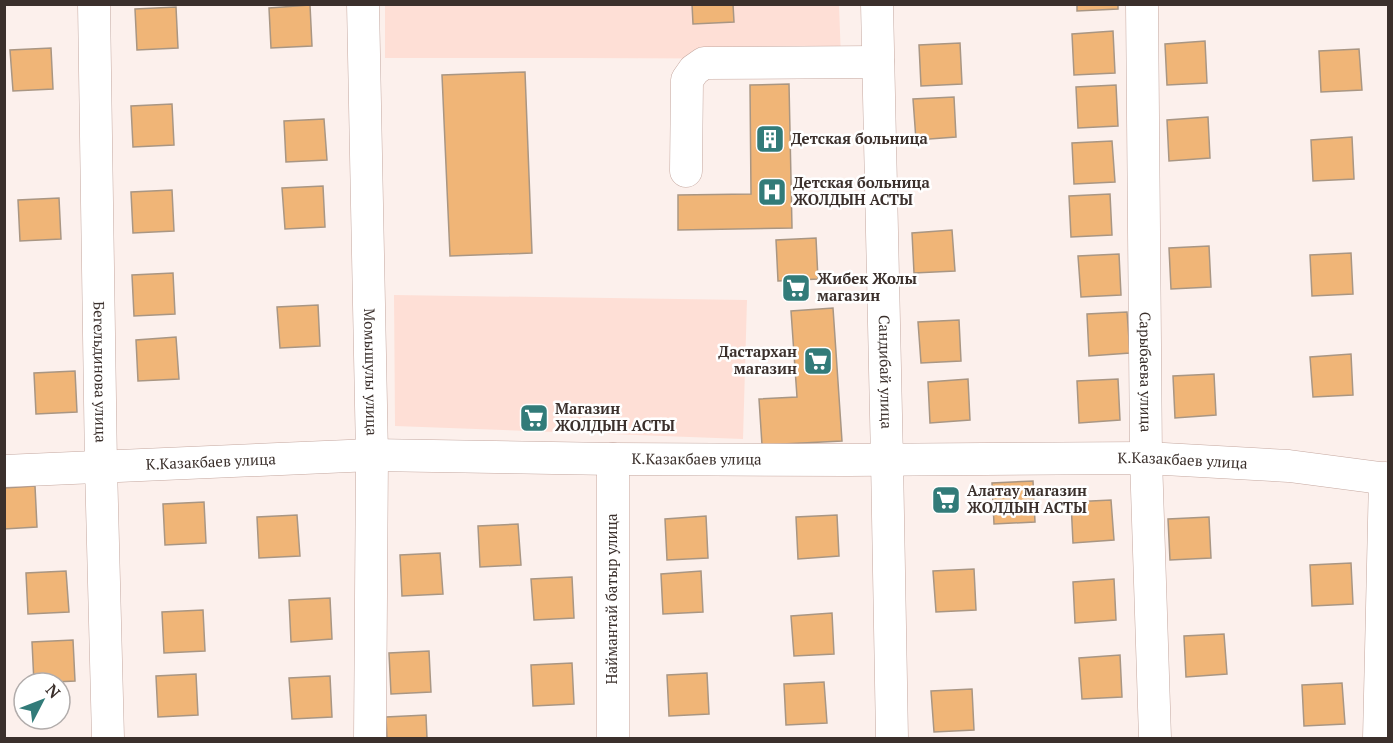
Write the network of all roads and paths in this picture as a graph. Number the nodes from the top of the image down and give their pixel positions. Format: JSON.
{"nodes":[{"id":1,"x":94,"y":4,"type":"edge"},
{"id":2,"x":363,"y":4,"type":"edge"},
{"id":3,"x":877,"y":4,"type":"edge"},
{"id":4,"x":1142,"y":4,"type":"edge"},
{"id":5,"x":878,"y":62,"type":"junction"},
{"id":6,"x":686,"y":171,"type":"dead end"},
{"id":7,"x":372,"y":455,"type":"junction"},
{"id":8,"x":1146,"y":458,"type":"junction"},
{"id":9,"x":613,"y":459,"type":"junction"},
{"id":10,"x":887,"y":460,"type":"junction"},
{"id":11,"x":101,"y":466,"type":"junction"},
{"id":12,"x":4,"y":471,"type":"edge"},
{"id":13,"x":1387,"y":478,"type":"edge"},
{"id":14,"x":108,"y":738,"type":"edge"},
{"id":15,"x":370,"y":738,"type":"edge"},
{"id":16,"x":613,"y":738,"type":"edge"},
{"id":17,"x":892,"y":738,"type":"edge"},
{"id":18,"x":1155,"y":738,"type":"edge"},
{"id":19,"x":1379,"y":738,"type":"edge"}],
"edges":[{"from":1,"to":11,"type":"street","name":"Бегельдинова улица"},
{"from":2,"to":7,"type":"street","name":"Момышулы улица"},
{"from":3,"to":5,"type":"street","name":"Сандибай улица"},
{"from":4,"to":8,"type":"street","name":"Сарыбаева улица"},
{"from":5,"to":6,"type":"street"},
{"from":5,"to":10,"type":"street","name":"Сандибай улица"},
{"from":7,"to":9,"type":"street","name":"К.Казакбаев улица"},
{"from":7,"to":11,"type":"street","name":"К.Казакбаев улица"},
{"from":7,"to":15,"type":"street","name":"Момышулы улица"},
{"from":8,"to":10,"type":"street","name":"К.Казакбаев улица"},
{"from":8,"to":13,"type":"street","name":"К.Казакбаев улица"},
{"from":8,"to":18,"type":"street","name":"Сарыбаева улица"},
{"from":9,"to":10,"type":"street","name":"К.Казакбаев улица"},
{"from":9,"to":16,"type":"street","name":"Наймантай батыр улица"},
{"from":10,"to":17,"type":"street","name":"Сандибай улица"},
{"from":11,"to":12,"type":"street","name":"К.Казакбаев улица"},
{"from":11,"to":14,"type":"street","name":"Бегельдинова улица"},
{"from":13,"to":19,"type":"street"}]}
